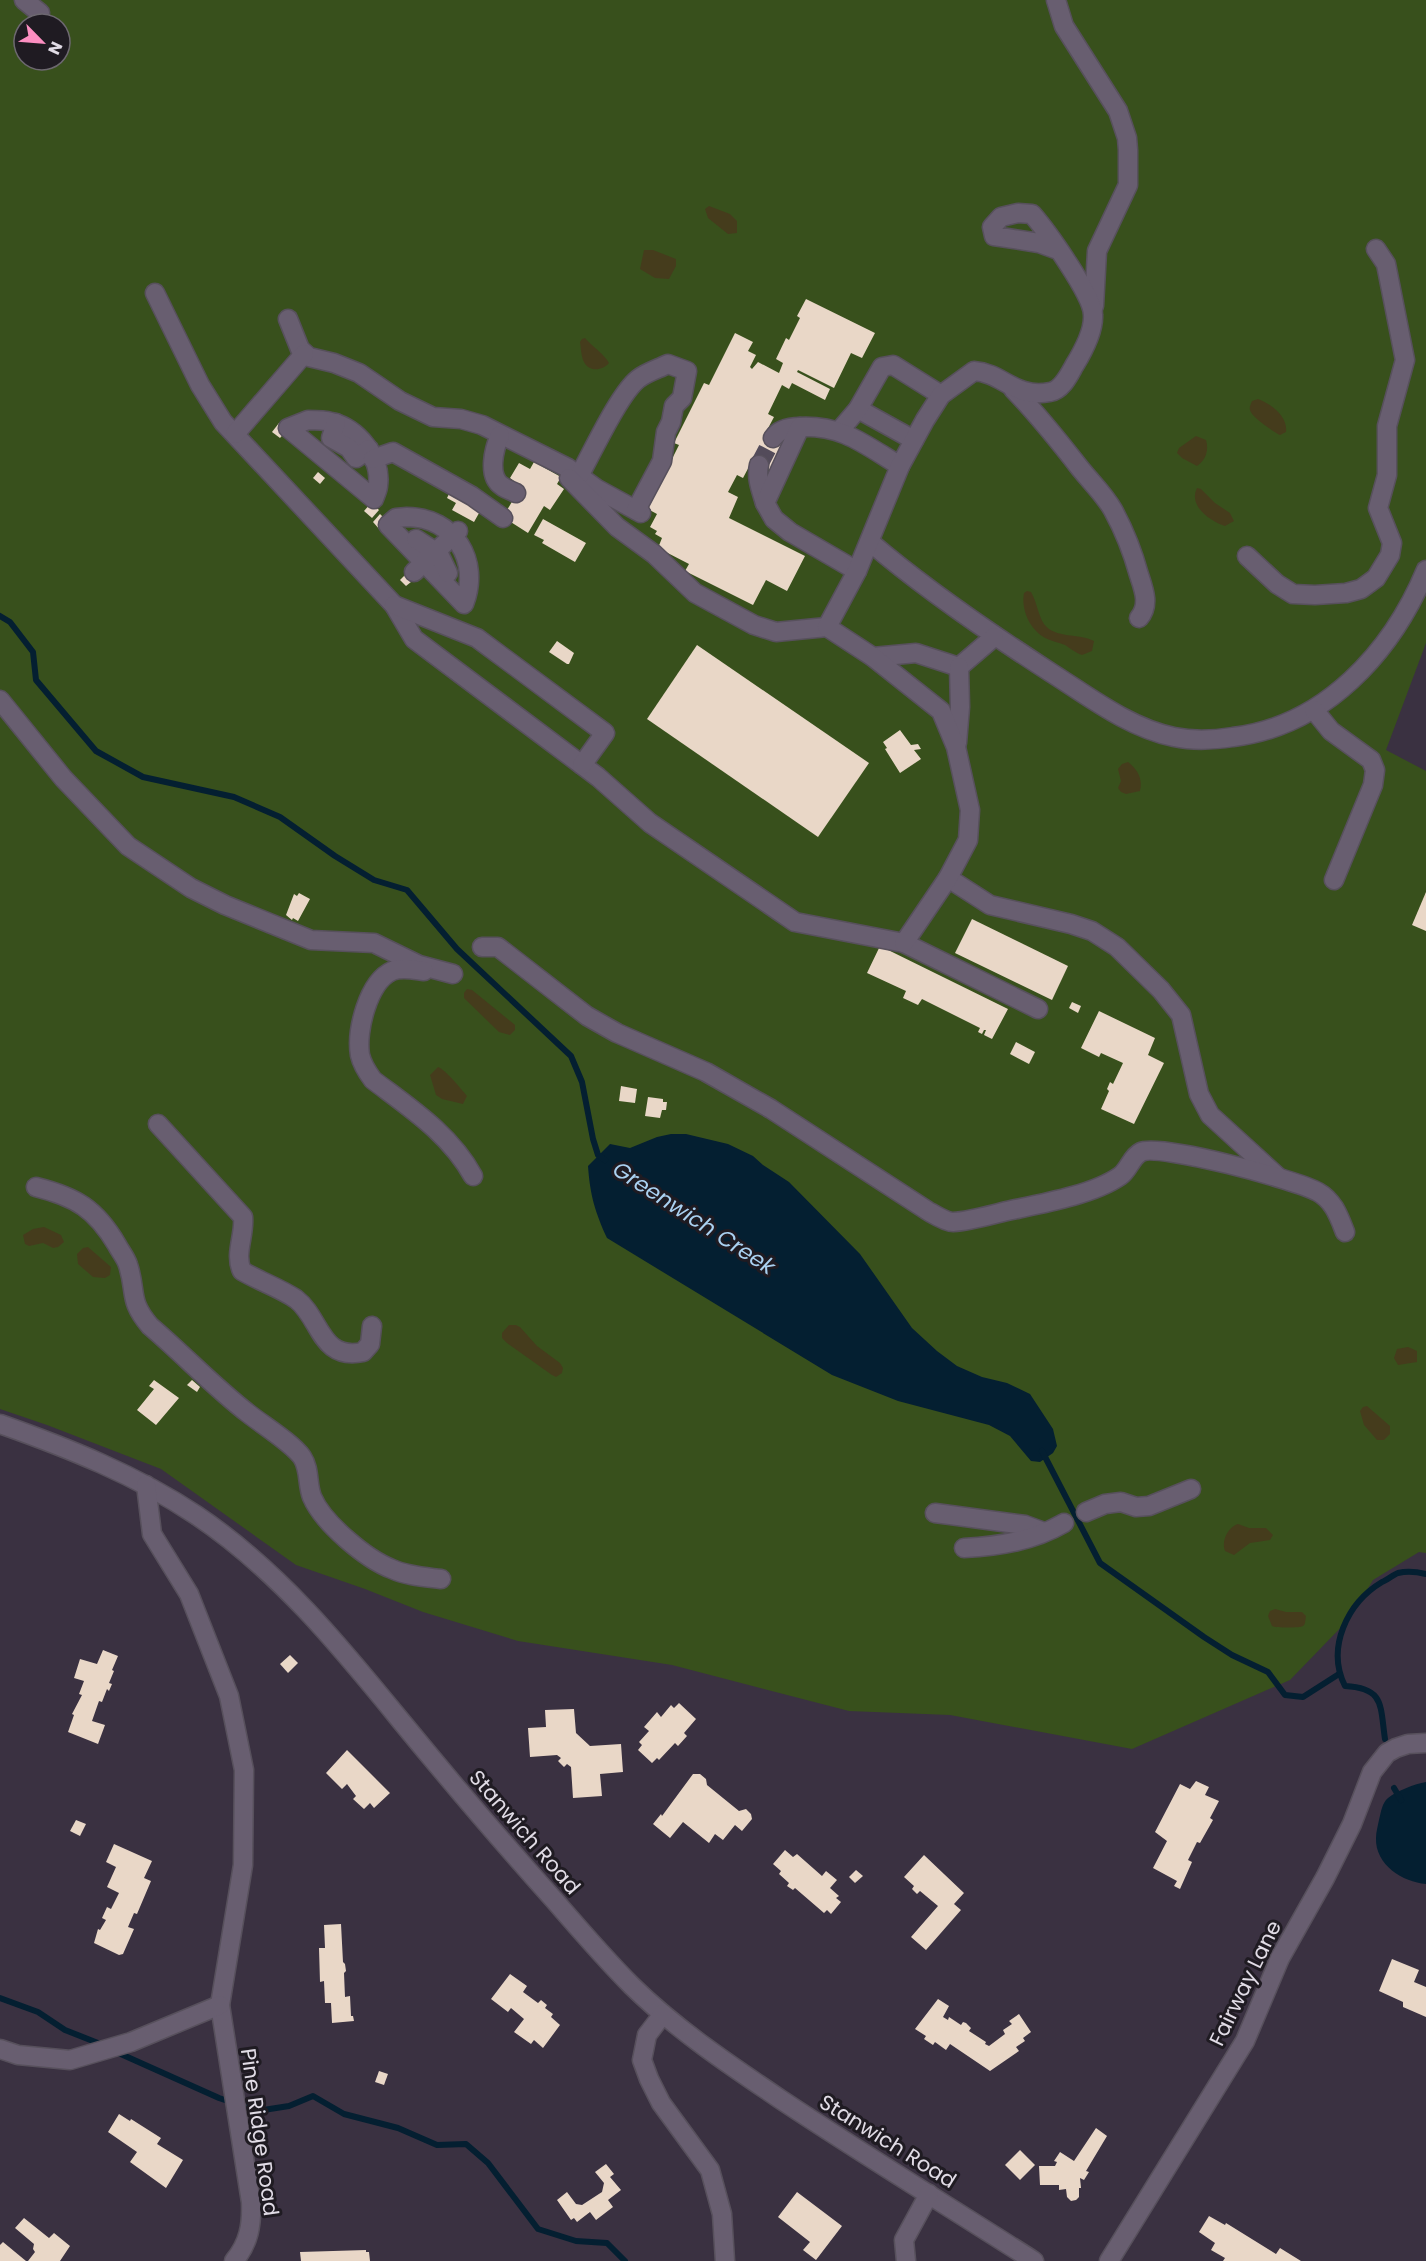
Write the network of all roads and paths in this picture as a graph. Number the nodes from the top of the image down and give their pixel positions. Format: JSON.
{"nodes":[{"id":1,"x":24,"y":0,"type":"edge"},
{"id":2,"x":1056,"y":0,"type":"edge"},
{"id":3,"x":39,"y":12,"type":"edge"},
{"id":4,"x":1376,"y":249,"type":"dead end"},
{"id":5,"x":1058,"y":250,"type":"dead end"},
{"id":6,"x":155,"y":293,"type":"dead end"},
{"id":7,"x":1094,"y":314,"type":"junction"},
{"id":8,"x":288,"y":319,"type":"dead end"},
{"id":9,"x":304,"y":354,"type":"junction"},
{"id":10,"x":1012,"y":387,"type":"junction"},
{"id":11,"x":1053,"y":392,"type":"junction"},
{"id":12,"x":941,"y":395,"type":"junction"},
{"id":13,"x":858,"y":409,"type":"junction"},
{"id":14,"x":1046,"y":425,"type":"junction"},
{"id":15,"x":800,"y":427,"type":"junction"},
{"id":16,"x":840,"y":430,"type":"junction"},
{"id":17,"x":235,"y":434,"type":"junction"},
{"id":18,"x":500,"y":435,"type":"junction"},
{"id":19,"x":773,"y":438,"type":"tunnel mouth"},
{"id":20,"x":914,"y":440,"type":"junction"},
{"id":21,"x":354,"y":442,"type":"junction"},
{"id":22,"x":556,"y":463,"type":"junction"},
{"id":23,"x":759,"y":465,"type":"tunnel mouth"},
{"id":24,"x":900,"y":466,"type":"junction"},
{"id":25,"x":329,"y":467,"type":"junction"},
{"id":26,"x":579,"y":476,"type":"junction"},
{"id":27,"x":516,"y":493,"type":"dead end"},
{"id":28,"x":765,"y":503,"type":"junction"},
{"id":29,"x":502,"y":518,"type":"dead end"},
{"id":30,"x":455,"y":533,"type":"junction"},
{"id":31,"x":416,"y":539,"type":"dead end"},
{"id":32,"x":870,"y":542,"type":"junction"},
{"id":33,"x":1247,"y":556,"type":"dead end"},
{"id":34,"x":425,"y":562,"type":"junction"},
{"id":35,"x":1426,"y":570,"type":"edge"},
{"id":36,"x":857,"y":571,"type":"junction"},
{"id":37,"x":464,"y":580,"type":"junction"},
{"id":38,"x":394,"y":605,"type":"junction"},
{"id":39,"x":1139,"y":618,"type":"dead end"},
{"id":40,"x":827,"y":627,"type":"junction"},
{"id":41,"x":994,"y":637,"type":"junction"},
{"id":42,"x":873,"y":657,"type":"junction"},
{"id":43,"x":959,"y":667,"type":"junction"},
{"id":44,"x":0,"y":700,"type":"edge"},
{"id":45,"x":1314,"y":710,"type":"junction"},
{"id":46,"x":956,"y":747,"type":"junction"},
{"id":47,"x":582,"y":765,"type":"junction"},
{"id":48,"x":948,"y":878,"type":"junction"},
{"id":49,"x":1334,"y":880,"type":"dead end"},
{"id":50,"x":904,"y":943,"type":"junction"},
{"id":51,"x":482,"y":947,"type":"dead end"},
{"id":52,"x":1038,"y":1009,"type":"dead end"},
{"id":53,"x":158,"y":1124,"type":"dead end"},
{"id":54,"x":473,"y":1176,"type":"dead end"},
{"id":55,"x":1280,"y":1179,"type":"junction"},
{"id":56,"x":36,"y":1187,"type":"dead end"},
{"id":57,"x":1345,"y":1233,"type":"dead end"},
{"id":58,"x":372,"y":1326,"type":"dead end"},
{"id":59,"x":0,"y":1424,"type":"edge"},
{"id":60,"x":146,"y":1485,"type":"junction"},
{"id":61,"x":1191,"y":1489,"type":"dead end"},
{"id":62,"x":1086,"y":1512,"type":"dead end"},
{"id":63,"x":935,"y":1513,"type":"dead end"},
{"id":64,"x":1064,"y":1523,"type":"dead end"},
{"id":65,"x":1044,"y":1532,"type":"junction"},
{"id":66,"x":964,"y":1548,"type":"dead end"},
{"id":67,"x":441,"y":1579,"type":"dead end"},
{"id":68,"x":1426,"y":1743,"type":"edge"},
{"id":69,"x":220,"y":2005,"type":"junction"},
{"id":70,"x":663,"y":2014,"type":"junction"},
{"id":71,"x":0,"y":2049,"type":"edge"},
{"id":72,"x":929,"y":2194,"type":"junction"},
{"id":73,"x":234,"y":2261,"type":"edge"},
{"id":74,"x":725,"y":2261,"type":"edge"},
{"id":75,"x":906,"y":2261,"type":"edge"},
{"id":76,"x":1034,"y":2261,"type":"edge"},
{"id":77,"x":1109,"y":2261,"type":"edge"}],
"edges":[{"from":1,"to":3,"type":"street"},
{"from":2,"to":7,"type":"street"},
{"from":4,"to":33,"type":"street"},
{"from":5,"to":7,"type":"street"},
{"from":6,"to":17,"type":"street"},
{"from":7,"to":11,"type":"street"},
{"from":8,"to":9,"type":"street"},
{"from":9,"to":17,"type":"street"},
{"from":9,"to":18,"type":"street"},
{"from":10,"to":11,"type":"street"},
{"from":10,"to":12,"type":"street"},
{"from":10,"to":14,"type":"street"},
{"from":11,"to":14,"type":"street"},
{"from":12,"to":13,"type":"street"},
{"from":12,"to":20,"type":"street"},
{"from":13,"to":16,"type":"street"},
{"from":13,"to":20,"type":"street"},
{"from":14,"to":39,"type":"street"},
{"from":15,"to":16,"type":"street"},
{"from":15,"to":19,"type":"street"},
{"from":15,"to":28,"type":"street"},
{"from":16,"to":24,"type":"street"},
{"from":17,"to":38,"type":"street"},
{"from":18,"to":22,"type":"street"},
{"from":18,"to":27,"type":"street"},
{"from":20,"to":24,"type":"street"},
{"from":21,"to":25,"type":"street"},
{"from":21,"to":25,"type":"street"},
{"from":21,"to":25,"type":"street"},
{"from":21,"to":29,"type":"street"},
{"from":22,"to":26,"type":"street"},
{"from":22,"to":40,"type":"street"},
{"from":23,"to":28,"type":"street"},
{"from":24,"to":32,"type":"street"},
{"from":26,"to":26,"type":"street"},
{"from":28,"to":36,"type":"street"},
{"from":30,"to":34,"type":"street"},
{"from":30,"to":34,"type":"street"},
{"from":30,"to":37,"type":"street"},
{"from":31,"to":34,"type":"street"},
{"from":32,"to":36,"type":"street"},
{"from":32,"to":41,"type":"street"},
{"from":34,"to":37,"type":"street"},
{"from":34,"to":37,"type":"street"},
{"from":35,"to":45,"type":"street"},
{"from":36,"to":40,"type":"street"},
{"from":38,"to":47,"type":"street"},
{"from":38,"to":47,"type":"street"},
{"from":40,"to":42,"type":"street"},
{"from":41,"to":43,"type":"street"},
{"from":41,"to":45,"type":"street"},
{"from":42,"to":43,"type":"street"},
{"from":42,"to":46,"type":"street"},
{"from":43,"to":46,"type":"street"},
{"from":44,"to":54,"type":"street"},
{"from":45,"to":49,"type":"street"},
{"from":46,"to":48,"type":"street"},
{"from":47,"to":50,"type":"street"},
{"from":48,"to":50,"type":"street"},
{"from":48,"to":55,"type":"street"},
{"from":50,"to":52,"type":"street"},
{"from":51,"to":55,"type":"street"},
{"from":53,"to":58,"type":"street"},
{"from":55,"to":57,"type":"street"},
{"from":56,"to":67,"type":"street"},
{"from":59,"to":60,"type":"street","name":"Stanwich Road"},
{"from":60,"to":69,"type":"street","name":"Pine Ridge Road"},
{"from":60,"to":70,"type":"street","name":"Stanwich Road"},
{"from":61,"to":62,"type":"street"},
{"from":63,"to":65,"type":"street"},
{"from":64,"to":65,"type":"street"},
{"from":65,"to":66,"type":"street"},
{"from":68,"to":77,"type":"street","name":"Fairway Lane"},
{"from":69,"to":71,"type":"street"},
{"from":69,"to":73,"type":"street","name":"Pine Ridge Road"},
{"from":70,"to":72,"type":"street","name":"Stanwich Road"},
{"from":70,"to":74,"type":"street"},
{"from":72,"to":75,"type":"street"},
{"from":72,"to":76,"type":"street","name":"Stanwich Road"}]}
